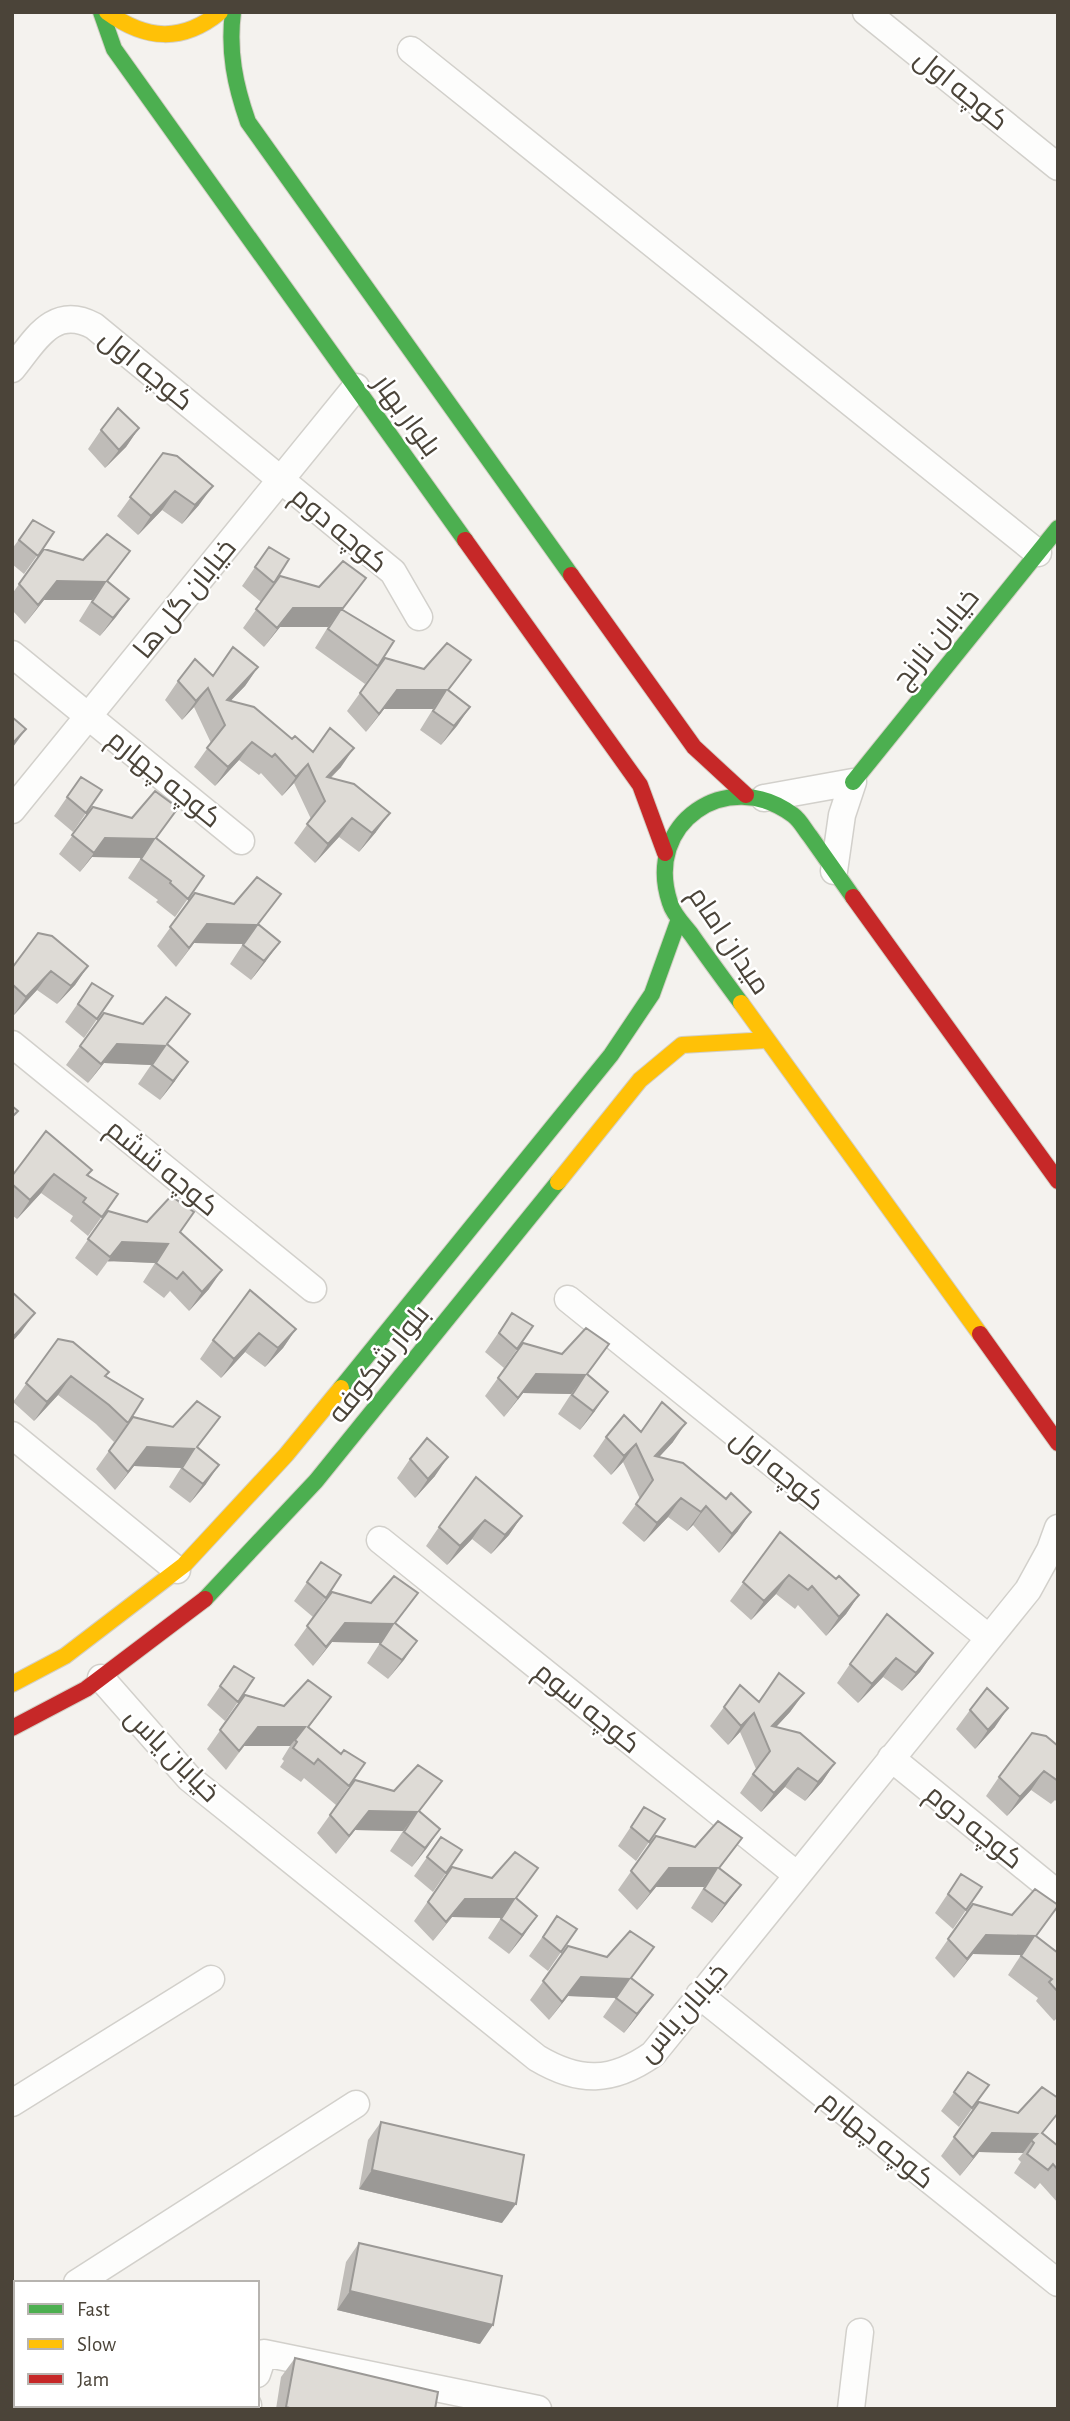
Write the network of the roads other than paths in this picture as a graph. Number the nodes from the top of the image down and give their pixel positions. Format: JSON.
{"nodes":[{"id":1,"x":101,"y":12,"type":"edge"},
{"id":2,"x":107,"y":12,"type":"edge"},
{"id":3,"x":220,"y":12,"type":"edge"},
{"id":4,"x":233,"y":12,"type":"edge"},
{"id":5,"x":866,"y":12,"type":"edge"},
{"id":6,"x":411,"y":50,"type":"dead end"},
{"id":7,"x":1058,"y":167,"type":"edge"},
{"id":8,"x":12,"y":369,"type":"edge"},
{"id":9,"x":356,"y":387,"type":"junction"},
{"id":10,"x":281,"y":480,"type":"junction"},
{"id":11,"x":1058,"y":528,"type":"edge"},
{"id":12,"x":1038,"y":552,"type":"junction"},
{"id":13,"x":419,"y":617,"type":"dead end"},
{"id":14,"x":12,"y":654,"type":"edge"},
{"id":15,"x":89,"y":716,"type":"junction"},
{"id":16,"x":853,"y":782,"type":"junction"},
{"id":17,"x":755,"y":797,"type":"junction"},
{"id":18,"x":12,"y":810,"type":"edge"},
{"id":19,"x":241,"y":841,"type":"dead end"},
{"id":20,"x":665,"y":853,"type":"junction"},
{"id":21,"x":834,"y":871,"type":"junction"},
{"id":22,"x":679,"y":919,"type":"junction"},
{"id":23,"x":767,"y":1040,"type":"junction"},
{"id":24,"x":12,"y":1044,"type":"edge"},
{"id":25,"x":1058,"y":1181,"type":"edge"},
{"id":26,"x":313,"y":1289,"type":"dead end"},
{"id":27,"x":568,"y":1299,"type":"dead end"},
{"id":28,"x":12,"y":1436,"type":"edge"},
{"id":29,"x":1058,"y":1443,"type":"edge"},
{"id":30,"x":1058,"y":1528,"type":"edge"},
{"id":31,"x":380,"y":1539,"type":"dead end"},
{"id":32,"x":177,"y":1570,"type":"junction"},
{"id":33,"x":1058,"y":1578,"type":"edge"},
{"id":34,"x":1028,"y":1590,"type":"junction"},
{"id":35,"x":989,"y":1638,"type":"junction"},
{"id":36,"x":101,"y":1678,"type":"junction"},
{"id":37,"x":12,"y":1684,"type":"edge"},
{"id":38,"x":12,"y":1728,"type":"edge"},
{"id":39,"x":897,"y":1763,"type":"junction"},
{"id":40,"x":797,"y":1875,"type":"junction"},
{"id":41,"x":1058,"y":1893,"type":"edge"},
{"id":42,"x":211,"y":1979,"type":"dead end"},
{"id":43,"x":699,"y":1995,"type":"junction"},
{"id":44,"x":12,"y":2104,"type":"edge"},
{"id":45,"x":356,"y":2104,"type":"dead end"},
{"id":46,"x":80,"y":2281,"type":"edge"},
{"id":47,"x":1058,"y":2283,"type":"edge"},
{"id":48,"x":860,"y":2332,"type":"dead end"},
{"id":49,"x":259,"y":2368,"type":"edge"},
{"id":50,"x":538,"y":2409,"type":"edge"},
{"id":51,"x":851,"y":2409,"type":"edge"}],
"edges":[{"from":1,"to":9,"type":"street","name":"بلوار بهار"},
{"from":2,"to":3,"type":"street"},
{"from":4,"to":17,"type":"street","name":"بلوار بهار"},
{"from":5,"to":7,"type":"street","name":"کوچه اول"},
{"from":6,"to":12,"type":"street"},
{"from":8,"to":10,"type":"street","name":"کوچه اول"},
{"from":9,"to":10,"type":"street","name":"خیابان گل ها"},
{"from":9,"to":20,"type":"street","name":"بلوار بهار"},
{"from":10,"to":13,"type":"street","name":"کوچه دوم"},
{"from":10,"to":15,"type":"street","name":"خیابان گل ها"},
{"from":11,"to":12,"type":"street","name":"خیابان نارنج"},
{"from":12,"to":16,"type":"street","name":"خیابان نارنج"},
{"from":14,"to":15,"type":"street"},
{"from":15,"to":18,"type":"street","name":"خیابان گل ها"},
{"from":15,"to":19,"type":"street","name":"کوچه چهارم"},
{"from":16,"to":17,"type":"street"},
{"from":16,"to":21,"type":"street"},
{"from":17,"to":20,"type":"street","name":"میدان امام"},
{"from":17,"to":21,"type":"street"},
{"from":20,"to":22,"type":"street","name":"میدان امام"},
{"from":21,"to":25,"type":"street"},
{"from":22,"to":23,"type":"street","name":"میدان امام"},
{"from":22,"to":32,"type":"street","name":"بلوار شکوفه"},
{"from":23,"to":29,"type":"street","name":"میدان امام"},
{"from":23,"to":36,"type":"street","name":"بلوار شکوفه"},
{"from":24,"to":26,"type":"street","name":"کوچه ششم"},
{"from":27,"to":35,"type":"street","name":"کوچه اول"},
{"from":28,"to":32,"type":"street"},
{"from":30,"to":34,"type":"street","name":"خیابان یاس"},
{"from":31,"to":40,"type":"street","name":"کوچه سوم"},
{"from":32,"to":37,"type":"street","name":"بلوار شکوفه"},
{"from":33,"to":34,"type":"street"},
{"from":34,"to":35,"type":"street","name":"خیابان یاس"},
{"from":35,"to":39,"type":"street","name":"خیابان یاس"},
{"from":36,"to":38,"type":"street","name":"بلوار شکوفه"},
{"from":36,"to":43,"type":"street","name":"خیابان یاس"},
{"from":39,"to":40,"type":"street","name":"خیابان یاس"},
{"from":39,"to":41,"type":"street"},
{"from":40,"to":43,"type":"street","name":"خیابان یاس"},
{"from":42,"to":44,"type":"street"},
{"from":43,"to":47,"type":"street","name":"کوچه چهارم"},
{"from":45,"to":46,"type":"street"},
{"from":48,"to":51,"type":"street"},
{"from":49,"to":50,"type":"street"}]}
